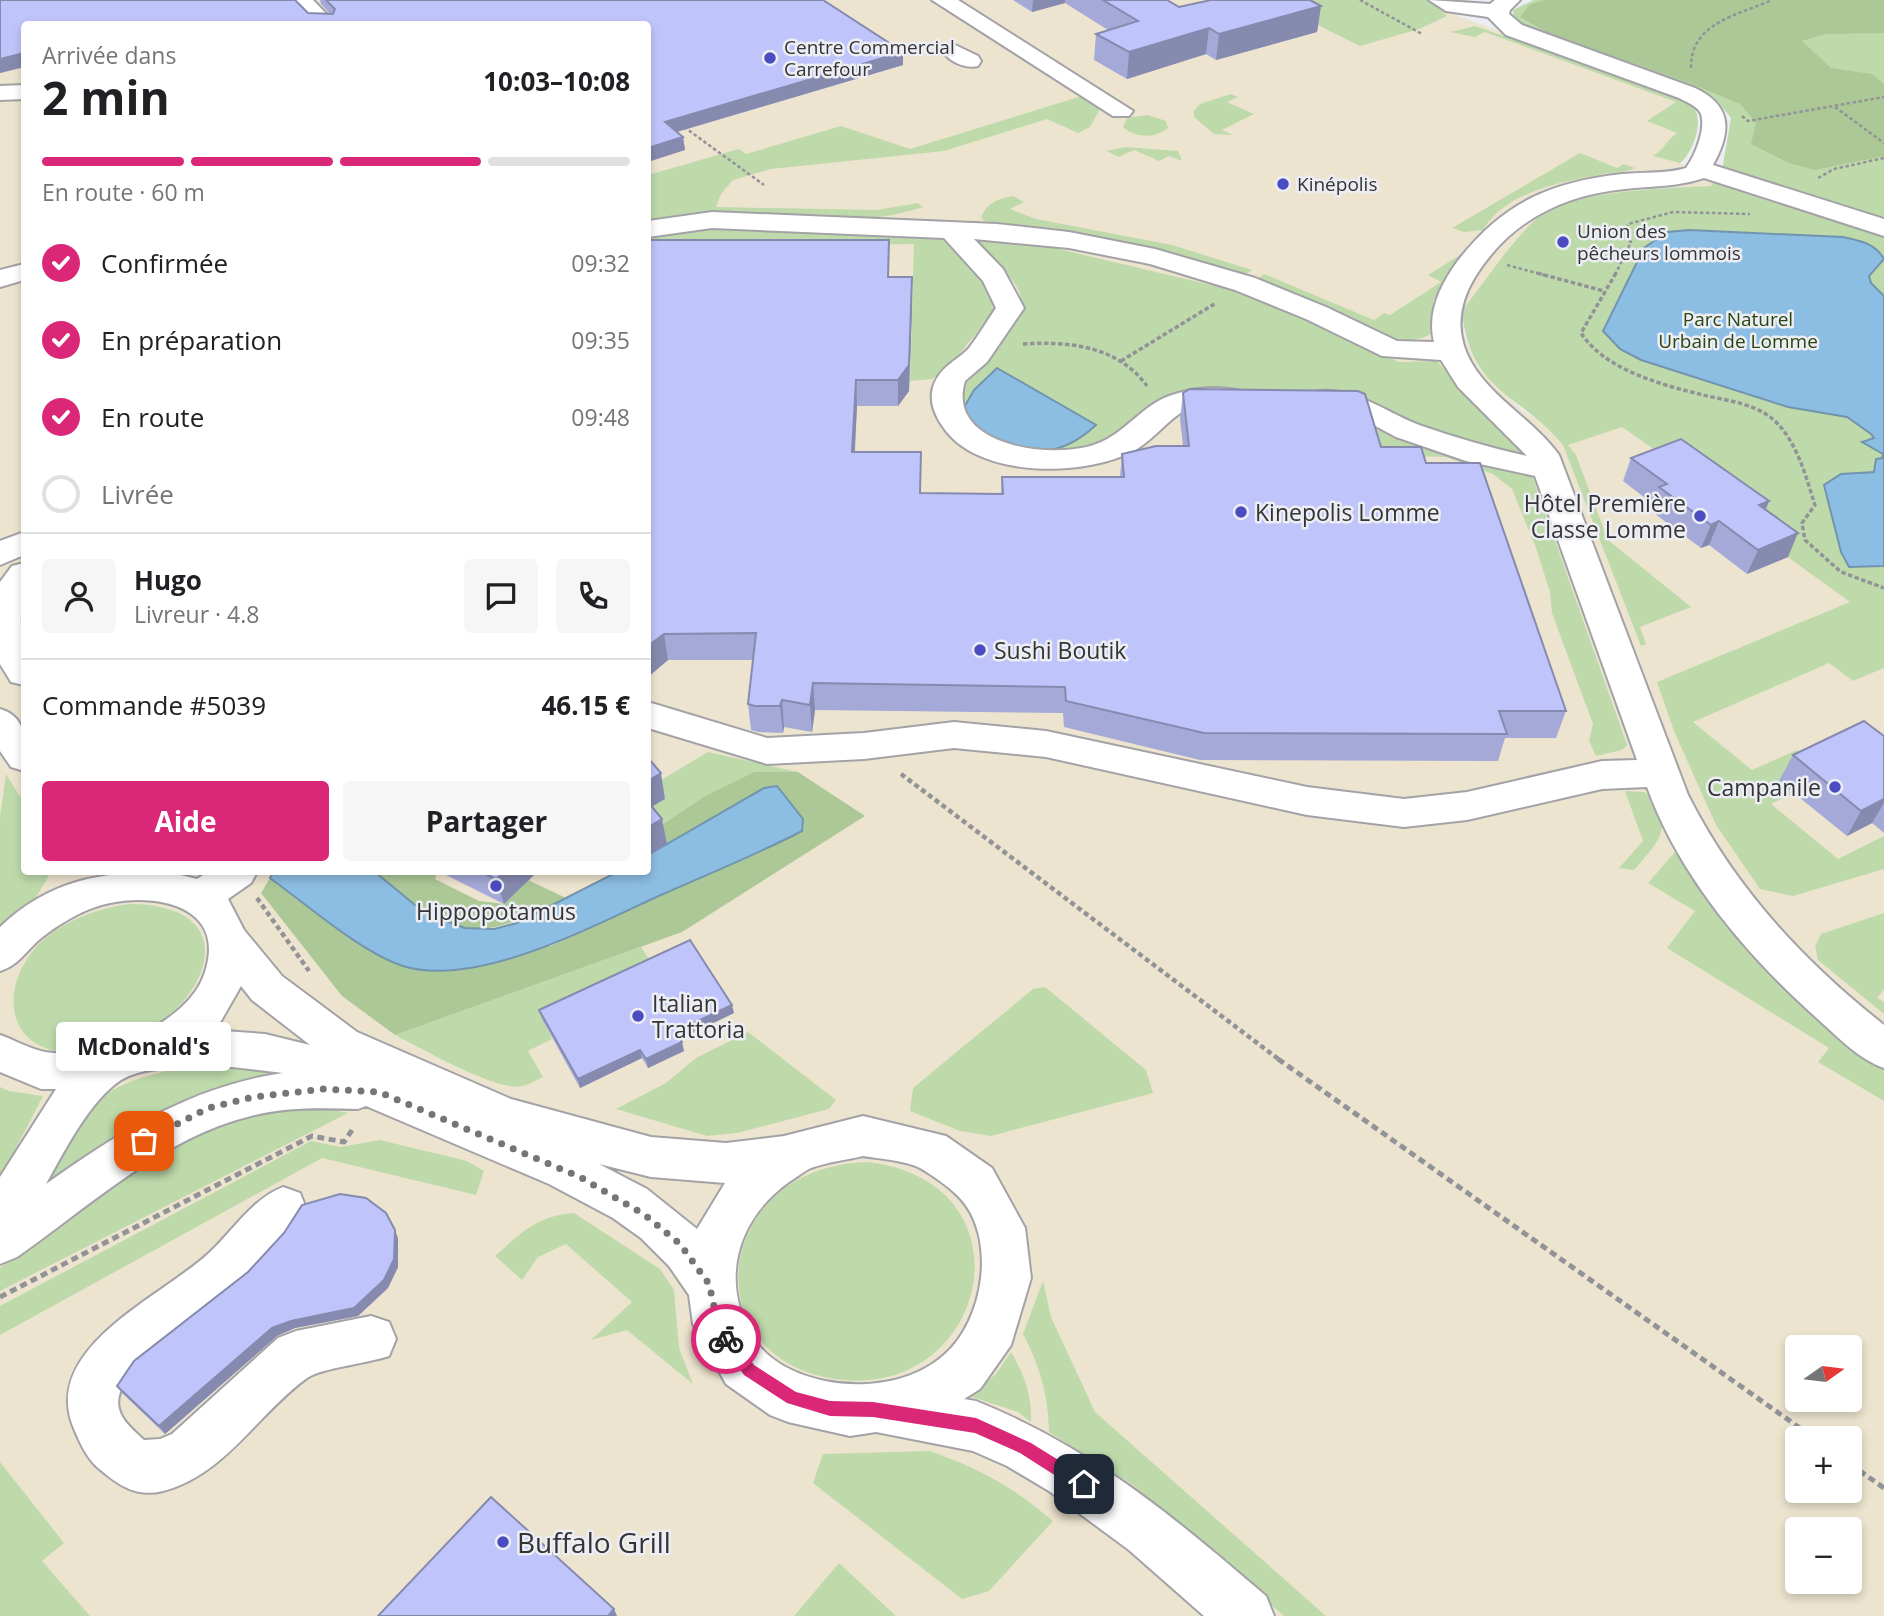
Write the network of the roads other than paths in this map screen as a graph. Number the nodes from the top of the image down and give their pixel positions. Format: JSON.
{"nodes":[{"id":1,"x":301,"y":0,"type":"edge"},
{"id":2,"x":943,"y":0,"type":"edge"},
{"id":3,"x":1440,"y":0,"type":"edge"},
{"id":4,"x":1503,"y":6,"type":"edge"},
{"id":5,"x":322,"y":21,"type":"edge"},
{"id":6,"x":1121,"y":111,"type":"dead end"},
{"id":7,"x":1700,"y":169,"type":"junction"},
{"id":8,"x":1884,"y":228,"type":"edge"},
{"id":9,"x":651,"y":229,"type":"edge"},
{"id":10,"x":952,"y":230,"type":"junction"},
{"id":11,"x":21,"y":273,"type":"edge"},
{"id":12,"x":0,"y":279,"type":"edge"},
{"id":13,"x":1451,"y":351,"type":"junction"},
{"id":14,"x":1550,"y":470,"type":"junction"},
{"id":15,"x":0,"y":524,"type":"edge"},
{"id":16,"x":21,"y":524,"type":"edge"},
{"id":17,"x":21,"y":544,"type":"edge"},
{"id":18,"x":0,"y":555,"type":"edge"},
{"id":19,"x":21,"y":577,"type":"edge"},
{"id":20,"x":3,"y":640,"type":"edge"},
{"id":21,"x":21,"y":668,"type":"edge"},
{"id":22,"x":651,"y":715,"type":"edge"},
{"id":23,"x":0,"y":722,"type":"edge"},
{"id":24,"x":21,"y":754,"type":"edge"},
{"id":25,"x":1661,"y":773,"type":"junction"},
{"id":26,"x":200,"y":882,"type":"edge"},
{"id":27,"x":66,"y":889,"type":"edge"},
{"id":28,"x":229,"y":940,"type":"junction"},
{"id":29,"x":0,"y":955,"type":"edge"},
{"id":30,"x":1884,"y":1050,"type":"edge"},
{"id":31,"x":150,"y":1052,"type":"junction"},
{"id":32,"x":0,"y":1054,"type":"edge"},
{"id":33,"x":105,"y":1069,"type":"junction"},
{"id":34,"x":379,"y":1092,"type":"junction"},
{"id":35,"x":786,"y":1156,"type":"junction"},
{"id":36,"x":282,"y":1208,"type":"dead end"},
{"id":37,"x":0,"y":1217,"type":"edge"},
{"id":38,"x":0,"y":1242,"type":"edge"},
{"id":39,"x":709,"y":1284,"type":"junction"},
{"id":40,"x":371,"y":1339,"type":"dead end"},
{"id":41,"x":873,"y":1410,"type":"junction"},
{"id":42,"x":1246,"y":1616,"type":"edge"}],
"edges":[{"from":1,"to":5,"type":"street"},
{"from":2,"to":6,"type":"street"},
{"from":3,"to":4,"type":"street"},
{"from":4,"to":7,"type":"street"},
{"from":7,"to":8,"type":"street"},
{"from":7,"to":13,"type":"street"},
{"from":9,"to":10,"type":"street"},
{"from":10,"to":13,"type":"street"},
{"from":10,"to":14,"type":"street"},
{"from":11,"to":12,"type":"street"},
{"from":13,"to":14,"type":"street"},
{"from":14,"to":25,"type":"street"},
{"from":15,"to":16,"type":"street"},
{"from":17,"to":18,"type":"street"},
{"from":19,"to":20,"type":"street"},
{"from":20,"to":21,"type":"street"},
{"from":22,"to":25,"type":"street"},
{"from":23,"to":24,"type":"street"},
{"from":25,"to":30,"type":"street"},
{"from":26,"to":27,"type":"street"},
{"from":26,"to":28,"type":"street"},
{"from":27,"to":29,"type":"street"},
{"from":28,"to":31,"type":"street"},
{"from":28,"to":35,"type":"street"},
{"from":31,"to":33,"type":"street"},
{"from":31,"to":34,"type":"street"},
{"from":32,"to":33,"type":"street"},
{"from":33,"to":37,"type":"street"},
{"from":34,"to":38,"type":"street"},
{"from":34,"to":39,"type":"street"},
{"from":35,"to":39,"type":"street"},
{"from":35,"to":41,"type":"street"},
{"from":36,"to":40,"type":"street"},
{"from":39,"to":41,"type":"street"},
{"from":41,"to":42,"type":"street"}]}
